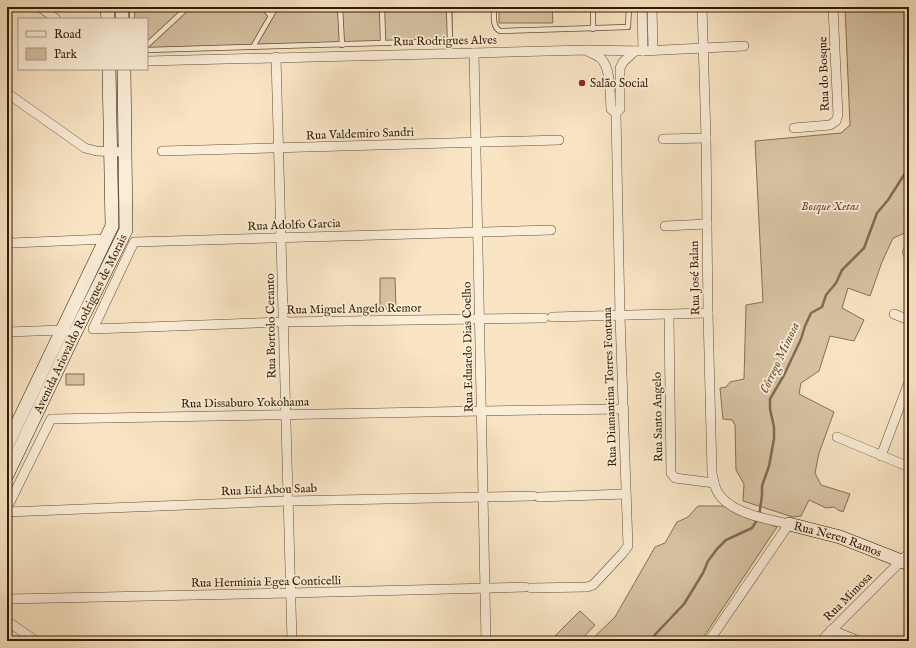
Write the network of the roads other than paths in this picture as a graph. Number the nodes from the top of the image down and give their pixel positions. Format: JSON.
{"nodes":[{"id":1,"x":40,"y":7,"type":"edge"},
{"id":2,"x":107,"y":7,"type":"edge"},
{"id":3,"x":129,"y":7,"type":"edge"},
{"id":4,"x":188,"y":7,"type":"edge"},
{"id":5,"x":263,"y":7,"type":"edge"},
{"id":6,"x":276,"y":7,"type":"edge"},
{"id":7,"x":340,"y":7,"type":"edge"},
{"id":8,"x":382,"y":7,"type":"edge"},
{"id":9,"x":449,"y":7,"type":"edge"},
{"id":10,"x":494,"y":7,"type":"edge"},
{"id":11,"x":593,"y":7,"type":"edge"},
{"id":12,"x":629,"y":7,"type":"edge"},
{"id":13,"x":642,"y":7,"type":"edge"},
{"id":14,"x":652,"y":7,"type":"edge"},
{"id":15,"x":702,"y":7,"type":"edge"},
{"id":16,"x":833,"y":7,"type":"edge"},
{"id":17,"x":271,"y":16,"type":"junction"},
{"id":18,"x":55,"y":18,"type":"edge"},
{"id":19,"x":108,"y":18,"type":"edge"},
{"id":20,"x":123,"y":18,"type":"edge"},
{"id":21,"x":132,"y":18,"type":"edge"},
{"id":22,"x":593,"y":29,"type":"junction"},
{"id":23,"x":383,"y":43,"type":"junction"},
{"id":24,"x":148,"y":44,"type":"edge"},
{"id":25,"x":342,"y":45,"type":"junction"},
{"id":26,"x":744,"y":46,"type":"dead end"},
{"id":27,"x":253,"y":47,"type":"junction"},
{"id":28,"x":702,"y":48,"type":"junction"},
{"id":29,"x":148,"y":50,"type":"edge"},
{"id":30,"x":586,"y":50,"type":"junction"},
{"id":31,"x":653,"y":50,"type":"junction"},
{"id":32,"x":639,"y":51,"type":"junction"},
{"id":33,"x":474,"y":53,"type":"junction"},
{"id":34,"x":276,"y":57,"type":"junction"},
{"id":35,"x":148,"y":61,"type":"edge"},
{"id":36,"x":606,"y":67,"type":"junction"},
{"id":37,"x":620,"y":68,"type":"junction"},
{"id":38,"x":109,"y":70,"type":"edge"},
{"id":39,"x":124,"y":70,"type":"edge"},
{"id":40,"x":7,"y":93,"type":"edge"},
{"id":41,"x":616,"y":113,"type":"junction"},
{"id":42,"x":794,"y":128,"type":"dead end"},
{"id":43,"x":706,"y":138,"type":"junction"},
{"id":44,"x":663,"y":139,"type":"dead end"},
{"id":45,"x":559,"y":140,"type":"dead end"},
{"id":46,"x":476,"y":143,"type":"junction"},
{"id":47,"x":279,"y":148,"type":"junction"},
{"id":48,"x":162,"y":151,"type":"dead end"},
{"id":49,"x":110,"y":152,"type":"junction"},
{"id":50,"x":124,"y":152,"type":"junction"},
{"id":51,"x":707,"y":224,"type":"junction"},
{"id":52,"x":665,"y":226,"type":"dead end"},
{"id":53,"x":551,"y":230,"type":"dead end"},
{"id":54,"x":478,"y":232,"type":"junction"},
{"id":55,"x":281,"y":238,"type":"junction"},
{"id":56,"x":7,"y":239,"type":"edge"},
{"id":57,"x":107,"y":239,"type":"junction"},
{"id":58,"x":708,"y":313,"type":"junction"},
{"id":59,"x":894,"y":314,"type":"dead end"},
{"id":60,"x":669,"y":315,"type":"junction"},
{"id":61,"x":620,"y":316,"type":"junction"},
{"id":62,"x":479,"y":319,"type":"junction"},
{"id":63,"x":909,"y":320,"type":"edge"},
{"id":64,"x":283,"y":322,"type":"junction"},
{"id":65,"x":93,"y":329,"type":"joint"},
{"id":66,"x":7,"y":332,"type":"edge"},
{"id":67,"x":68,"y":333,"type":"junction"},
{"id":68,"x":909,"y":382,"type":"edge"},
{"id":69,"x":624,"y":409,"type":"junction"},
{"id":70,"x":481,"y":411,"type":"junction"},
{"id":71,"x":286,"y":414,"type":"junction"},
{"id":72,"x":12,"y":424,"type":"edge"},
{"id":73,"x":30,"y":429,"type":"junction"},
{"id":74,"x":837,"y":437,"type":"dead end"},
{"id":75,"x":7,"y":445,"type":"edge"},
{"id":76,"x":881,"y":456,"type":"junction"},
{"id":77,"x":909,"y":467,"type":"edge"},
{"id":78,"x":7,"y":475,"type":"edge"},
{"id":79,"x":714,"y":483,"type":"junction"},
{"id":80,"x":626,"y":494,"type":"junction"},
{"id":81,"x":483,"y":497,"type":"junction"},
{"id":82,"x":288,"y":501,"type":"junction"},
{"id":83,"x":7,"y":508,"type":"edge"},
{"id":84,"x":7,"y":512,"type":"edge"},
{"id":85,"x":760,"y":517,"type":"joint"},
{"id":86,"x":789,"y":524,"type":"junction"},
{"id":87,"x":906,"y":559,"type":"edge"},
{"id":88,"x":484,"y":588,"type":"junction"},
{"id":89,"x":528,"y":588,"type":"joint"},
{"id":90,"x":290,"y":594,"type":"junction"},
{"id":91,"x":7,"y":598,"type":"edge"},
{"id":92,"x":7,"y":622,"type":"edge"},
{"id":93,"x":831,"y":630,"type":"junction"},
{"id":94,"x":36,"y":641,"type":"edge"},
{"id":95,"x":292,"y":641,"type":"edge"},
{"id":96,"x":486,"y":641,"type":"edge"},
{"id":97,"x":709,"y":641,"type":"edge"},
{"id":98,"x":821,"y":641,"type":"edge"},
{"id":99,"x":859,"y":641,"type":"edge"}],
"edges":[{"from":1,"to":18,"type":"street"},
{"from":2,"to":19,"type":"street"},
{"from":3,"to":20,"type":"street"},
{"from":3,"to":21,"type":"lane"},
{"from":4,"to":24,"type":"lane"},
{"from":5,"to":17,"type":"lane"},
{"from":6,"to":17,"type":"lane"},
{"from":7,"to":25,"type":"lane"},
{"from":8,"to":23,"type":"lane"},
{"from":9,"to":23,"type":"lane"},
{"from":10,"to":22,"type":"lane"},
{"from":11,"to":22,"type":"lane"},
{"from":12,"to":22,"type":"lane"},
{"from":13,"to":32,"type":"street"},
{"from":14,"to":31,"type":"street"},
{"from":15,"to":28,"type":"street","name":"Rua José Balan"},
{"from":16,"to":42,"type":"street","name":"Rua do Bosque"},
{"from":17,"to":27,"type":"lane"},
{"from":23,"to":25,"type":"lane"},
{"from":25,"to":27,"type":"lane"},
{"from":26,"to":28,"type":"street","name":"Rua Rodrigues Alves"},
{"from":27,"to":29,"type":"lane"},
{"from":28,"to":31,"type":"street","name":"Rua Rodrigues Alves"},
{"from":28,"to":43,"type":"street","name":"Rua José Balan"},
{"from":30,"to":32,"type":"street","name":"Rua Rodrigues Alves"},
{"from":30,"to":33,"type":"street","name":"Rua Rodrigues Alves"},
{"from":30,"to":36,"type":"street"},
{"from":31,"to":32,"type":"street","name":"Rua Rodrigues Alves"},
{"from":32,"to":37,"type":"street"},
{"from":33,"to":34,"type":"street","name":"Rua Rodrigues Alves"},
{"from":33,"to":46,"type":"street","name":"Rua Eduardo Dias Coelho"},
{"from":34,"to":35,"type":"street","name":"Rua Rodrigues Alves"},
{"from":34,"to":47,"type":"street","name":"Rua Bortolo Ceranto"},
{"from":36,"to":37,"type":"street"},
{"from":36,"to":41,"type":"street","name":"Rua Diamantina Torres Fontana"},
{"from":37,"to":41,"type":"street","name":"Rua Diamantina Torres Fontana"},
{"from":38,"to":49,"type":"street","name":"Avenida Ariovaldo Rodrigues de Morais"},
{"from":39,"to":50,"type":"street","name":"Avenida Ariovaldo Rodrigues de Morais"},
{"from":40,"to":49,"type":"street"},
{"from":41,"to":61,"type":"street","name":"Rua Diamantina Torres Fontana"},
{"from":43,"to":44,"type":"street"},
{"from":43,"to":51,"type":"street","name":"Rua José Balan"},
{"from":45,"to":46,"type":"street","name":"Rua Valdemiro Sandri"},
{"from":46,"to":47,"type":"street","name":"Rua Valdemiro Sandri"},
{"from":46,"to":54,"type":"street","name":"Rua Eduardo Dias Coelho"},
{"from":47,"to":48,"type":"street","name":"Rua Valdemiro Sandri"},
{"from":47,"to":55,"type":"street","name":"Rua Bortolo Ceranto"},
{"from":49,"to":50,"type":"street"},
{"from":49,"to":57,"type":"street","name":"Avenida Ariovaldo Rodrigues de Morais"},
{"from":50,"to":67,"type":"street","name":"Avenida Ariovaldo Rodrigues de Morais"},
{"from":51,"to":52,"type":"street"},
{"from":51,"to":58,"type":"street","name":"Rua José Balan"},
{"from":53,"to":54,"type":"street","name":"Rua Adolfo Garcia"},
{"from":54,"to":55,"type":"street","name":"Rua Adolfo Garcia"},
{"from":54,"to":62,"type":"street","name":"Rua Eduardo Dias Coelho"},
{"from":55,"to":64,"type":"street","name":"Rua Bortolo Ceranto"},
{"from":55,"to":65,"type":"street","name":"Rua Adolfo Garcia"},
{"from":56,"to":57,"type":"street"},
{"from":57,"to":67,"type":"street","name":"Avenida Ariovaldo Rodrigues de Morais"},
{"from":58,"to":60,"type":"street","name":"Rua Miguel Angelo Remor"},
{"from":58,"to":79,"type":"street","name":"Rua José Balan"},
{"from":59,"to":63,"type":"street"},
{"from":60,"to":61,"type":"street","name":"Rua Miguel Angelo Remor"},
{"from":60,"to":79,"type":"street","name":"Rua Santo Angelo"},
{"from":61,"to":62,"type":"street","name":"Rua Miguel Angelo Remor"},
{"from":61,"to":69,"type":"street","name":"Rua Diamantina Torres Fontana"},
{"from":62,"to":64,"type":"street","name":"Rua Miguel Angelo Remor"},
{"from":62,"to":70,"type":"street","name":"Rua Eduardo Dias Coelho"},
{"from":64,"to":65,"type":"street","name":"Rua Miguel Angelo Remor"},
{"from":64,"to":71,"type":"street","name":"Rua Bortolo Ceranto"},
{"from":66,"to":67,"type":"street"},
{"from":67,"to":72,"type":"street","name":"Avenida Ariovaldo Rodrigues de Morais"},
{"from":67,"to":73,"type":"street","name":"Avenida Ariovaldo Rodrigues de Morais"},
{"from":68,"to":76,"type":"street"},
{"from":69,"to":70,"type":"street","name":"Rua Dissaburo Yokohama"},
{"from":69,"to":80,"type":"street","name":"Rua Diamantina Torres Fontana"},
{"from":70,"to":71,"type":"street","name":"Rua Dissaburo Yokohama"},
{"from":70,"to":81,"type":"street","name":"Rua Eduardo Dias Coelho"},
{"from":71,"to":82,"type":"street","name":"Rua Bortolo Ceranto"},
{"from":71,"to":83,"type":"street","name":"Rua Dissaburo Yokohama"},
{"from":72,"to":73,"type":"street"},
{"from":72,"to":75,"type":"street","name":"Avenida Ariovaldo Rodrigues de Morais"},
{"from":73,"to":78,"type":"street","name":"Avenida Ariovaldo Rodrigues de Morais"},
{"from":74,"to":76,"type":"street"},
{"from":76,"to":77,"type":"street"},
{"from":79,"to":85,"type":"street","name":"Rua José Balan"},
{"from":80,"to":81,"type":"street","name":"Rua Eid Abou Saab"},
{"from":80,"to":89,"type":"street","name":"Rua Diamantina Torres Fontana"},
{"from":81,"to":82,"type":"street","name":"Rua Eid Abou Saab"},
{"from":81,"to":88,"type":"street","name":"Rua Eduardo Dias Coelho"},
{"from":82,"to":84,"type":"street","name":"Rua Eid Abou Saab"},
{"from":82,"to":90,"type":"street","name":"Rua Bortolo Ceranto"},
{"from":85,"to":86,"type":"street","name":"Rua Nereu Ramos"},
{"from":86,"to":87,"type":"street","name":"Rua Nereu Ramos"},
{"from":86,"to":97,"type":"street"},
{"from":87,"to":93,"type":"street","name":"Rua Mimosa"},
{"from":88,"to":89,"type":"street","name":"Rua Herminia Egea Conticelli"},
{"from":88,"to":90,"type":"street","name":"Rua Herminia Egea Conticelli"},
{"from":88,"to":96,"type":"street","name":"Rua Eduardo Dias Coelho"},
{"from":90,"to":91,"type":"street","name":"Rua Herminia Egea Conticelli"},
{"from":90,"to":95,"type":"street","name":"Rua Bortolo Ceranto"},
{"from":92,"to":94,"type":"street"},
{"from":93,"to":98,"type":"street","name":"Rua Mimosa"},
{"from":93,"to":99,"type":"street"}]}
